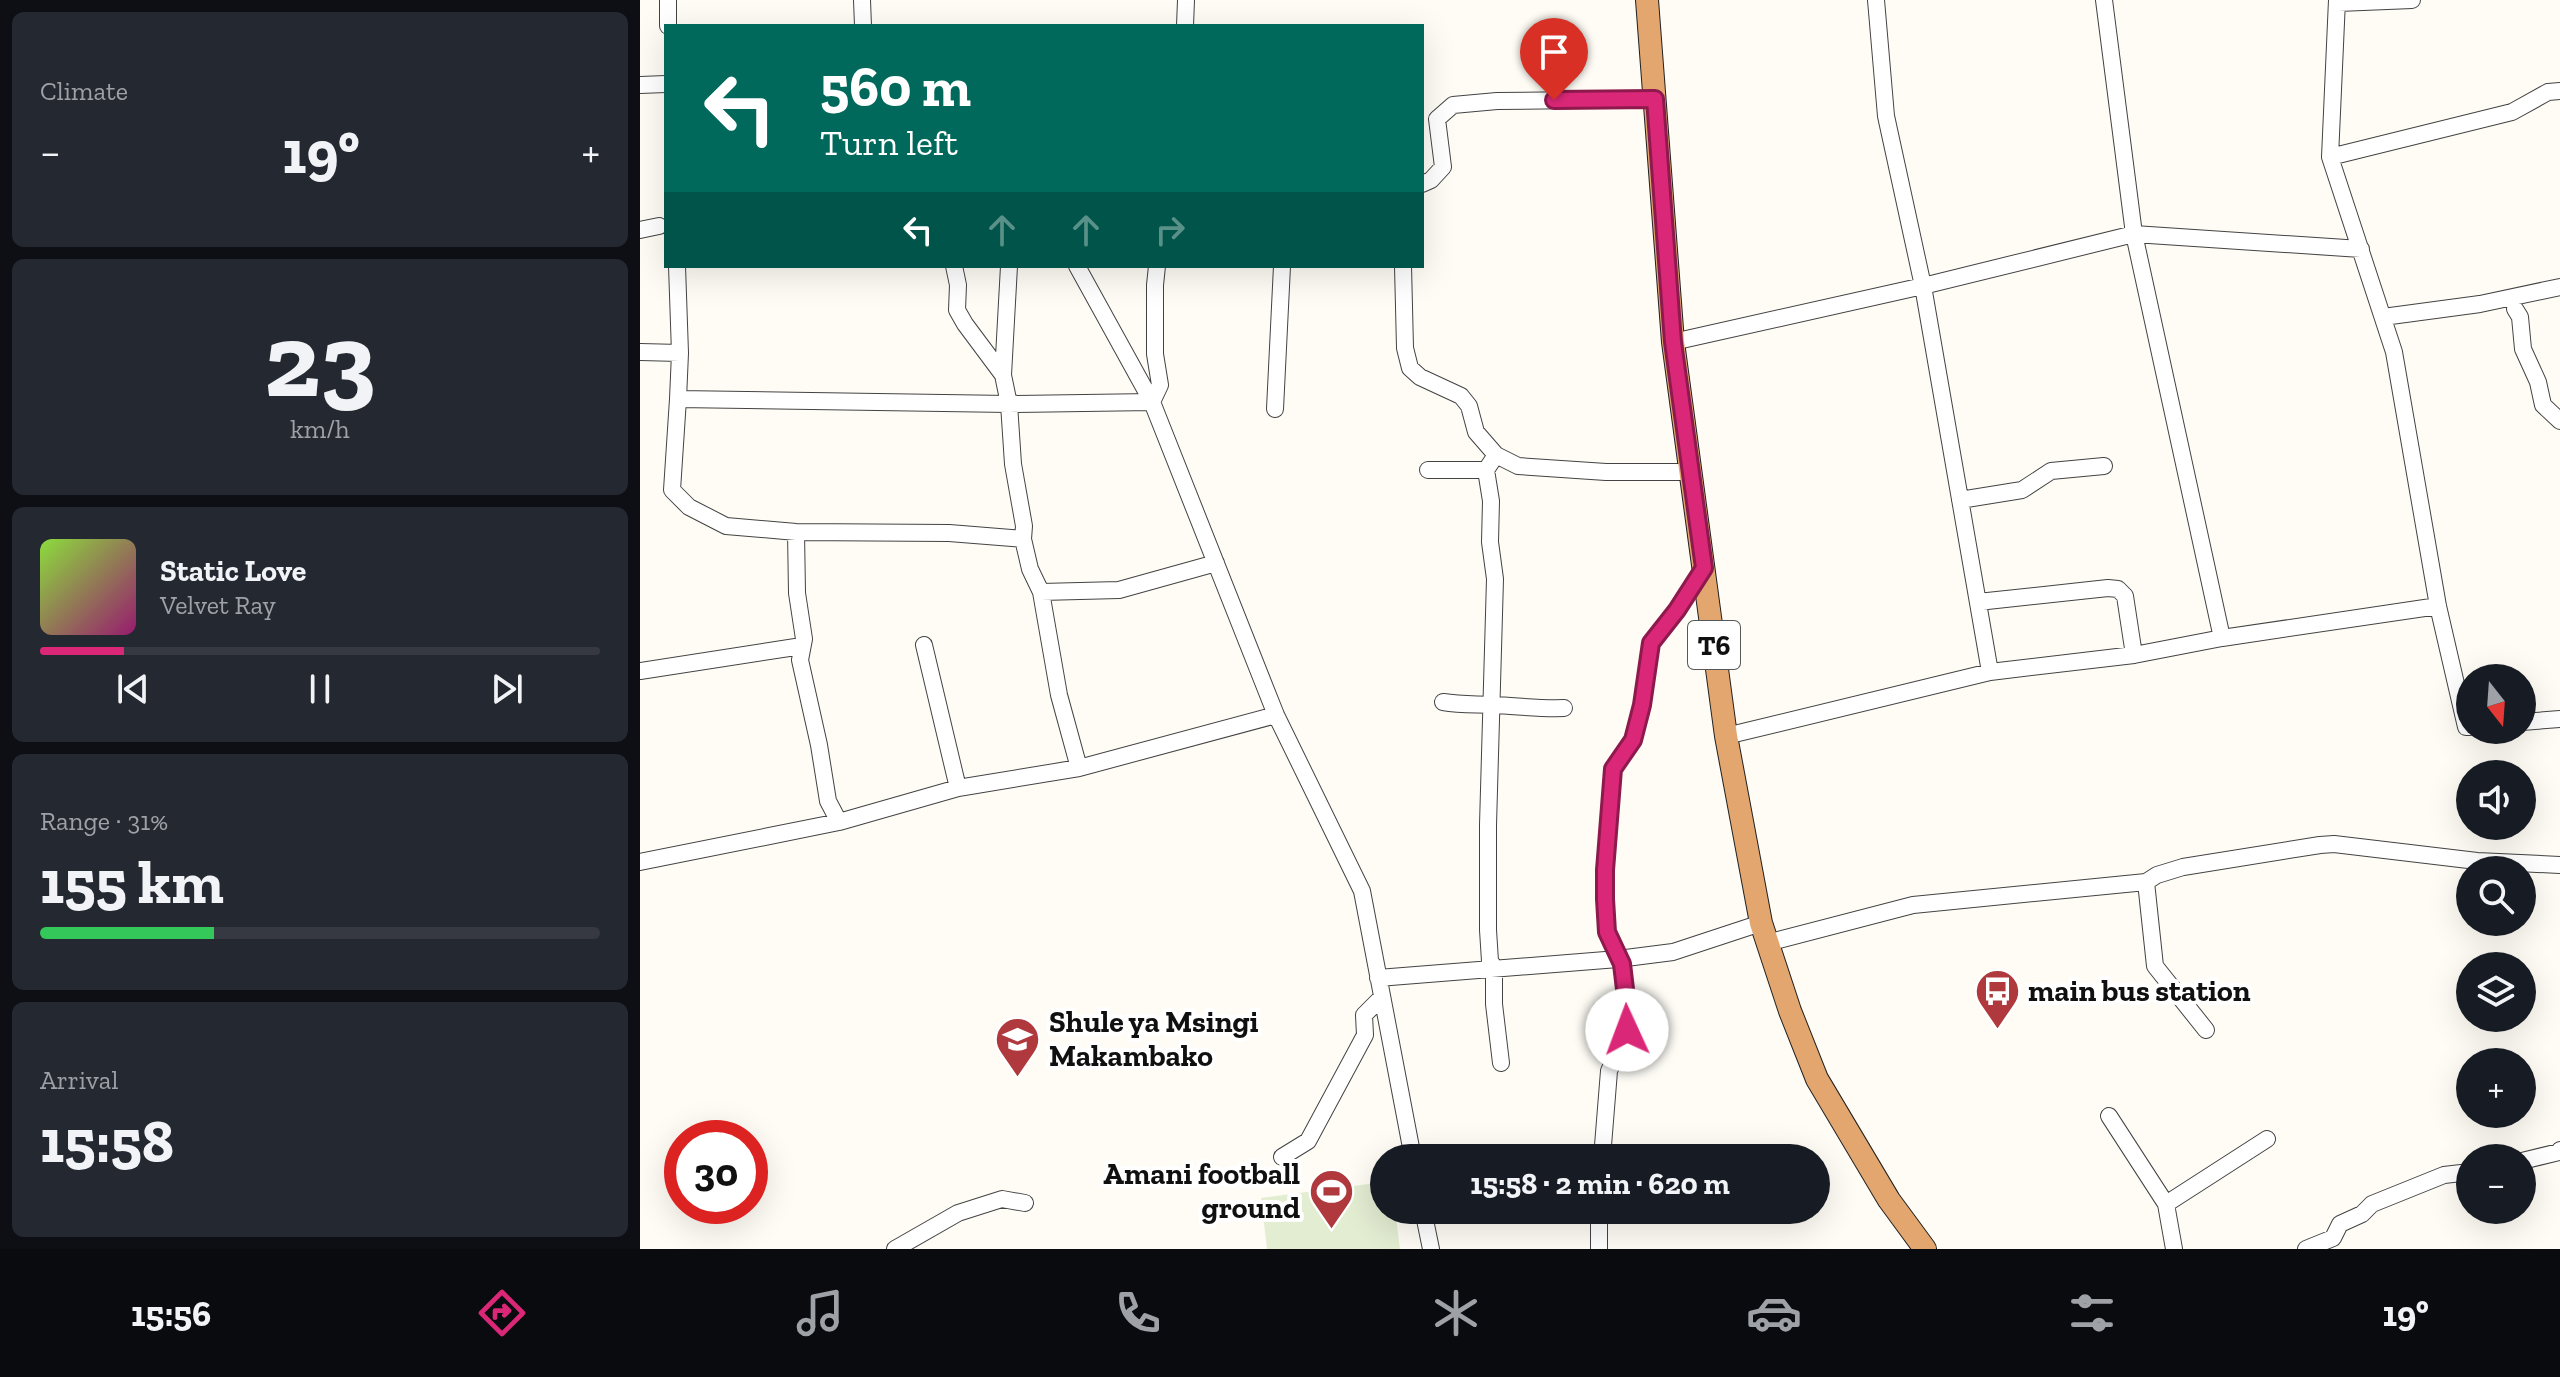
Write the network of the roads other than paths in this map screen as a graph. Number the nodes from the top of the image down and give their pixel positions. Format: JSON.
{"nodes":[{"id":1,"x":668,"y":0,"type":"edge"},
{"id":2,"x":862,"y":0,"type":"edge"},
{"id":3,"x":1186,"y":0,"type":"edge"},
{"id":4,"x":1647,"y":0,"type":"edge"},
{"id":5,"x":1876,"y":0,"type":"edge"},
{"id":6,"x":2104,"y":0,"type":"edge"},
{"id":7,"x":2412,"y":0,"type":"edge"},
{"id":8,"x":2337,"y":1,"type":"edge"},
{"id":9,"x":668,"y":24,"type":"edge"},
{"id":10,"x":863,"y":24,"type":"edge"},
{"id":11,"x":1185,"y":24,"type":"edge"},
{"id":12,"x":664,"y":84,"type":"edge"},
{"id":13,"x":640,"y":85,"type":"edge"},
{"id":14,"x":2560,"y":91,"type":"edge"},
{"id":15,"x":1655,"y":99,"type":"junction"},
{"id":16,"x":2330,"y":157,"type":"junction"},
{"id":17,"x":1424,"y":183,"type":"edge"},
{"id":18,"x":659,"y":226,"type":"dead end"},
{"id":19,"x":640,"y":230,"type":"edge"},
{"id":20,"x":2134,"y":234,"type":"junction"},
{"id":21,"x":2361,"y":249,"type":"junction"},
{"id":22,"x":677,"y":268,"type":"edge"},
{"id":23,"x":954,"y":268,"type":"edge"},
{"id":24,"x":1009,"y":268,"type":"edge"},
{"id":25,"x":1078,"y":268,"type":"edge"},
{"id":26,"x":1157,"y":268,"type":"edge"},
{"id":27,"x":1282,"y":268,"type":"edge"},
{"id":28,"x":1403,"y":268,"type":"edge"},
{"id":29,"x":1923,"y":286,"type":"junction"},
{"id":30,"x":2560,"y":287,"type":"edge"},
{"id":31,"x":2515,"y":309,"type":"dead end"},
{"id":32,"x":2383,"y":317,"type":"junction"},
{"id":33,"x":1673,"y":342,"type":"junction"},
{"id":34,"x":640,"y":352,"type":"edge"},
{"id":35,"x":680,"y":353,"type":"junction"},
{"id":36,"x":1003,"y":375,"type":"junction"},
{"id":37,"x":678,"y":399,"type":"junction"},
{"id":38,"x":1152,"y":402,"type":"junction"},
{"id":39,"x":1009,"y":404,"type":"junction"},
{"id":40,"x":1275,"y":409,"type":"dead end"},
{"id":41,"x":2560,"y":421,"type":"edge"},
{"id":42,"x":1496,"y":455,"type":"junction"},
{"id":43,"x":2104,"y":466,"type":"dead end"},
{"id":44,"x":1428,"y":470,"type":"dead end"},
{"id":45,"x":1486,"y":470,"type":"junction"},
{"id":46,"x":1691,"y":472,"type":"junction"},
{"id":47,"x":1960,"y":500,"type":"junction"},
{"id":48,"x":796,"y":532,"type":"junction"},
{"id":49,"x":1023,"y":539,"type":"junction"},
{"id":50,"x":1216,"y":563,"type":"junction"},
{"id":51,"x":1704,"y":568,"type":"junction"},
{"id":52,"x":1041,"y":592,"type":"junction"},
{"id":53,"x":1978,"y":602,"type":"junction"},
{"id":54,"x":2438,"y":606,"type":"junction"},
{"id":55,"x":2222,"y":638,"type":"junction"},
{"id":56,"x":924,"y":645,"type":"dead end"},
{"id":57,"x":802,"y":646,"type":"junction"},
{"id":58,"x":2134,"y":655,"type":"junction"},
{"id":59,"x":640,"y":671,"type":"edge"},
{"id":60,"x":1990,"y":672,"type":"junction"},
{"id":61,"x":2456,"y":684,"type":"edge"},
{"id":62,"x":1443,"y":702,"type":"dead end"},
{"id":63,"x":1490,"y":705,"type":"junction"},
{"id":64,"x":1564,"y":708,"type":"dead end"},
{"id":65,"x":1276,"y":715,"type":"junction"},
{"id":66,"x":2560,"y":719,"type":"edge"},
{"id":67,"x":2536,"y":721,"type":"edge"},
{"id":68,"x":1726,"y":736,"type":"junction"},
{"id":69,"x":1079,"y":768,"type":"junction"},
{"id":70,"x":958,"y":788,"type":"junction"},
{"id":71,"x":839,"y":822,"type":"junction"},
{"id":72,"x":640,"y":862,"type":"edge"},
{"id":73,"x":2560,"y":865,"type":"edge"},
{"id":74,"x":2146,"y":882,"type":"junction"},
{"id":75,"x":1764,"y":933,"type":"junction"},
{"id":76,"x":1618,"y":959,"type":"junction"},
{"id":77,"x":1494,"y":967,"type":"junction"},
{"id":78,"x":1378,"y":978,"type":"junction"},
{"id":79,"x":1382,"y":997,"type":"junction"},
{"id":80,"x":2206,"y":1030,"type":"dead end"},
{"id":81,"x":1501,"y":1063,"type":"dead end"},
{"id":82,"x":2109,"y":1116,"type":"dead end"},
{"id":83,"x":2267,"y":1139,"type":"dead end"},
{"id":84,"x":1410,"y":1144,"type":"edge"},
{"id":85,"x":1603,"y":1144,"type":"edge"},
{"id":86,"x":2560,"y":1150,"type":"edge"},
{"id":87,"x":1282,"y":1157,"type":"dead end"},
{"id":88,"x":2536,"y":1158,"type":"edge"},
{"id":89,"x":2456,"y":1174,"type":"edge"},
{"id":90,"x":1025,"y":1203,"type":"dead end"},
{"id":91,"x":2166,"y":1204,"type":"junction"},
{"id":92,"x":1426,"y":1224,"type":"edge"},
{"id":93,"x":1599,"y":1224,"type":"edge"},
{"id":94,"x":895,"y":1249,"type":"edge"},
{"id":95,"x":1431,"y":1249,"type":"edge"},
{"id":96,"x":1599,"y":1249,"type":"edge"},
{"id":97,"x":1925,"y":1249,"type":"edge"},
{"id":98,"x":2174,"y":1249,"type":"edge"},
{"id":99,"x":2306,"y":1249,"type":"edge"}],
"edges":[{"from":1,"to":9,"type":"street"},
{"from":2,"to":10,"type":"street"},
{"from":3,"to":11,"type":"street"},
{"from":4,"to":15,"type":"highway","number":"T6"},
{"from":5,"to":29,"type":"street"},
{"from":6,"to":20,"type":"street"},
{"from":7,"to":8,"type":"street"},
{"from":8,"to":16,"type":"street"},
{"from":12,"to":13,"type":"street"},
{"from":14,"to":16,"type":"street"},
{"from":15,"to":17,"type":"street"},
{"from":15,"to":33,"type":"highway","number":"T6"},
{"from":16,"to":21,"type":"street"},
{"from":18,"to":19,"type":"street"},
{"from":20,"to":21,"type":"street"},
{"from":20,"to":29,"type":"street"},
{"from":20,"to":55,"type":"street"},
{"from":21,"to":32,"type":"street"},
{"from":22,"to":35,"type":"street"},
{"from":23,"to":36,"type":"street"},
{"from":24,"to":36,"type":"street"},
{"from":25,"to":38,"type":"street"},
{"from":26,"to":38,"type":"street"},
{"from":27,"to":40,"type":"street"},
{"from":28,"to":42,"type":"street"},
{"from":29,"to":33,"type":"street"},
{"from":29,"to":47,"type":"street"},
{"from":30,"to":32,"type":"street"},
{"from":31,"to":41,"type":"street"},
{"from":32,"to":54,"type":"street"},
{"from":33,"to":46,"type":"highway","number":"T6"},
{"from":34,"to":35,"type":"street"},
{"from":35,"to":37,"type":"street"},
{"from":36,"to":39,"type":"street"},
{"from":37,"to":39,"type":"street"},
{"from":37,"to":48,"type":"street"},
{"from":38,"to":39,"type":"street"},
{"from":38,"to":50,"type":"street"},
{"from":39,"to":49,"type":"street"},
{"from":42,"to":45,"type":"street"},
{"from":42,"to":46,"type":"street"},
{"from":43,"to":47,"type":"street"},
{"from":44,"to":45,"type":"street"},
{"from":45,"to":63,"type":"street"},
{"from":46,"to":51,"type":"highway","number":"T6"},
{"from":47,"to":53,"type":"street"},
{"from":48,"to":49,"type":"street"},
{"from":48,"to":57,"type":"street"},
{"from":49,"to":52,"type":"street"},
{"from":50,"to":52,"type":"street"},
{"from":50,"to":65,"type":"street"},
{"from":51,"to":68,"type":"highway","number":"T6"},
{"from":51,"to":76,"type":"street"},
{"from":52,"to":69,"type":"street"},
{"from":53,"to":58,"type":"street"},
{"from":53,"to":60,"type":"street"},
{"from":54,"to":55,"type":"street"},
{"from":54,"to":61,"type":"street"},
{"from":55,"to":58,"type":"street"},
{"from":56,"to":70,"type":"street"},
{"from":57,"to":59,"type":"street"},
{"from":57,"to":71,"type":"street"},
{"from":58,"to":60,"type":"street"},
{"from":60,"to":68,"type":"street"},
{"from":62,"to":63,"type":"street"},
{"from":63,"to":64,"type":"street"},
{"from":63,"to":77,"type":"street"},
{"from":65,"to":69,"type":"street"},
{"from":65,"to":78,"type":"street"},
{"from":66,"to":67,"type":"street"},
{"from":68,"to":75,"type":"highway","number":"T6"},
{"from":69,"to":70,"type":"street"},
{"from":70,"to":71,"type":"street"},
{"from":71,"to":72,"type":"street"},
{"from":73,"to":74,"type":"street"},
{"from":74,"to":75,"type":"street"},
{"from":74,"to":80,"type":"street"},
{"from":75,"to":76,"type":"street"},
{"from":75,"to":97,"type":"highway","number":"T6"},
{"from":76,"to":77,"type":"street"},
{"from":76,"to":85,"type":"street"},
{"from":77,"to":78,"type":"street"},
{"from":77,"to":81,"type":"street"},
{"from":78,"to":79,"type":"street"},
{"from":79,"to":84,"type":"street"},
{"from":79,"to":87,"type":"street"},
{"from":82,"to":91,"type":"street"},
{"from":83,"to":91,"type":"street"},
{"from":86,"to":88,"type":"street"},
{"from":89,"to":99,"type":"street"},
{"from":90,"to":94,"type":"street"},
{"from":91,"to":98,"type":"street"},
{"from":92,"to":95,"type":"street"},
{"from":93,"to":96,"type":"street"}]}
